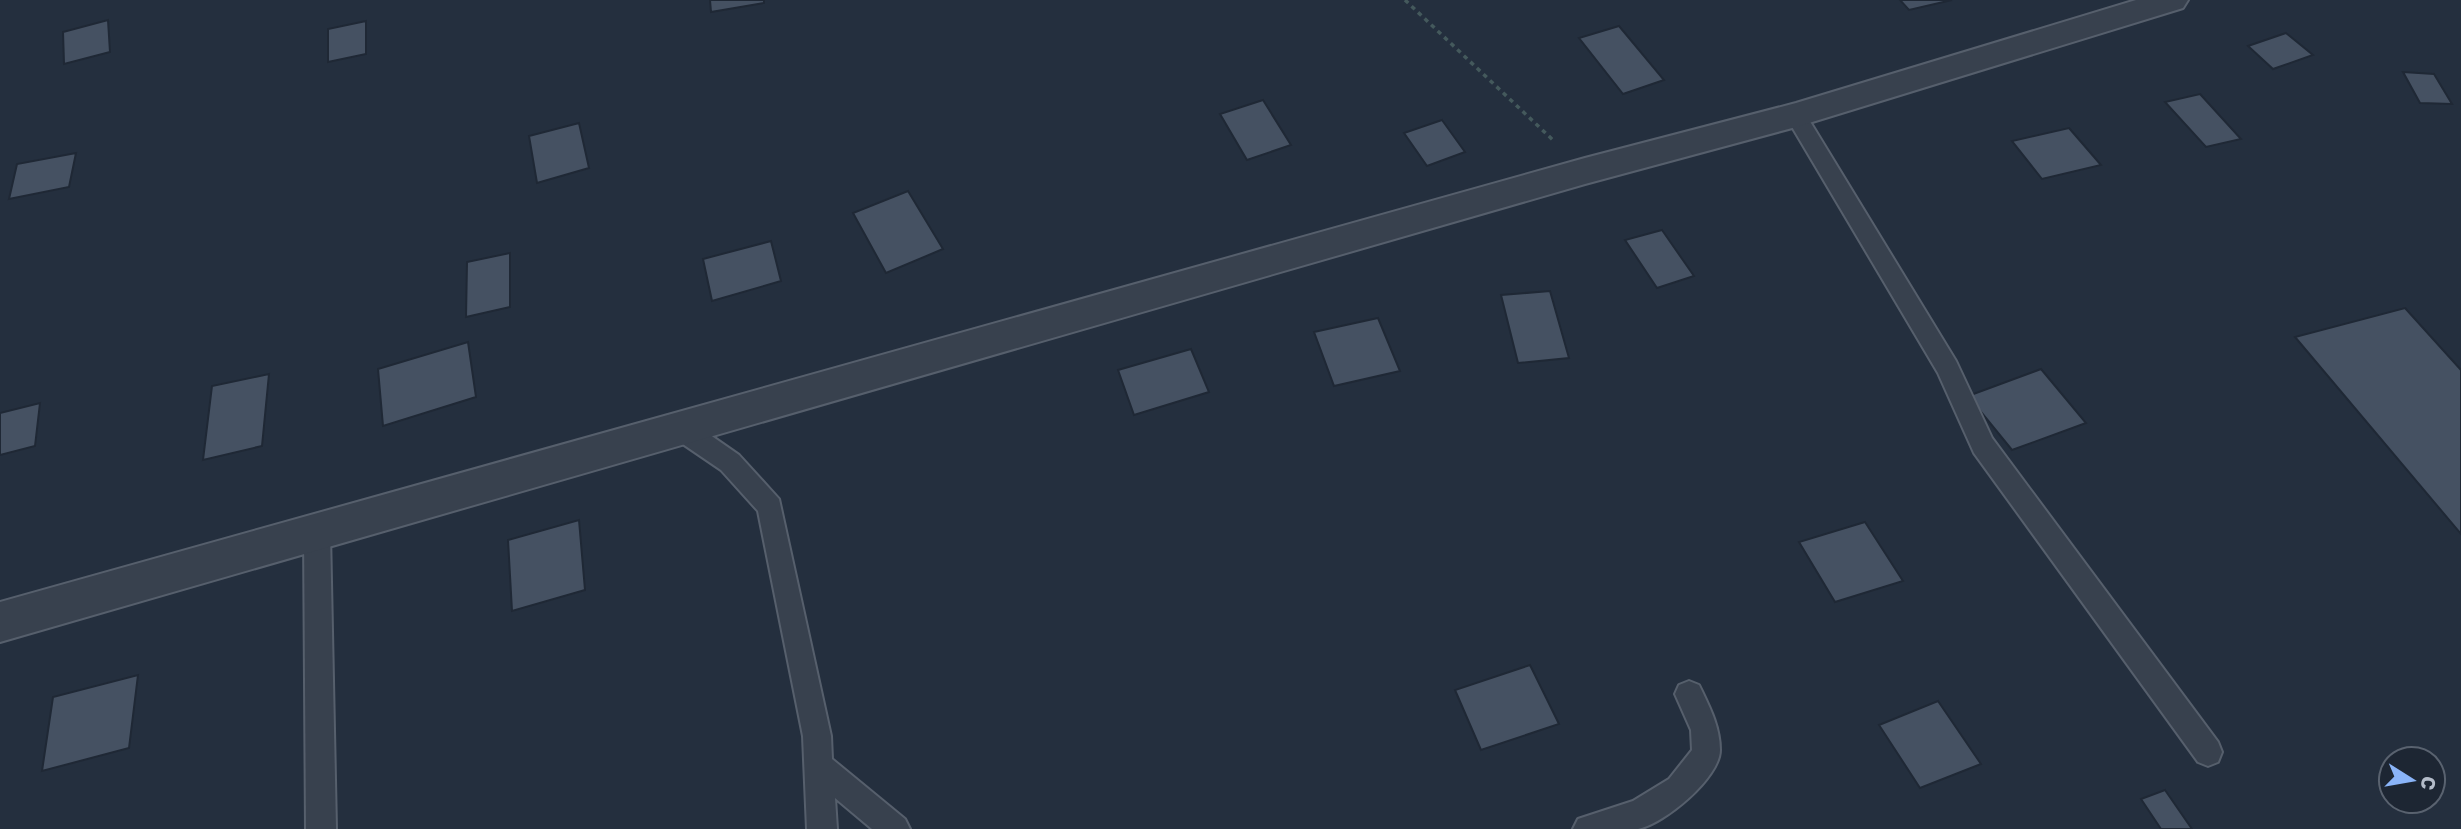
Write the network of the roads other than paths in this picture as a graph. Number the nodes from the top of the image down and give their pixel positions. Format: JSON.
{"nodes":[{"id":1,"x":2172,"y":0,"type":"edge"},
{"id":2,"x":1796,"y":115,"type":"junction"},
{"id":3,"x":680,"y":429,"type":"junction"},
{"id":4,"x":317,"y":532,"type":"junction"},
{"id":5,"x":0,"y":622,"type":"edge"},
{"id":6,"x":1689,"y":694,"type":"dead end"},
{"id":7,"x":2208,"y":752,"type":"dead end"},
{"id":8,"x":819,"y":765,"type":"junction"},
{"id":9,"x":321,"y":829,"type":"edge"},
{"id":10,"x":822,"y":829,"type":"edge"},
{"id":11,"x":895,"y":829,"type":"edge"},
{"id":12,"x":1588,"y":829,"type":"edge"}],
"edges":[{"from":1,"to":2,"type":"street"},
{"from":2,"to":3,"type":"street"},
{"from":2,"to":7,"type":"lane"},
{"from":3,"to":4,"type":"street"},
{"from":3,"to":8,"type":"lane"},
{"from":4,"to":5,"type":"street"},
{"from":4,"to":9,"type":"lane"},
{"from":6,"to":12,"type":"lane"},
{"from":8,"to":10,"type":"lane"},
{"from":8,"to":11,"type":"lane"}]}
